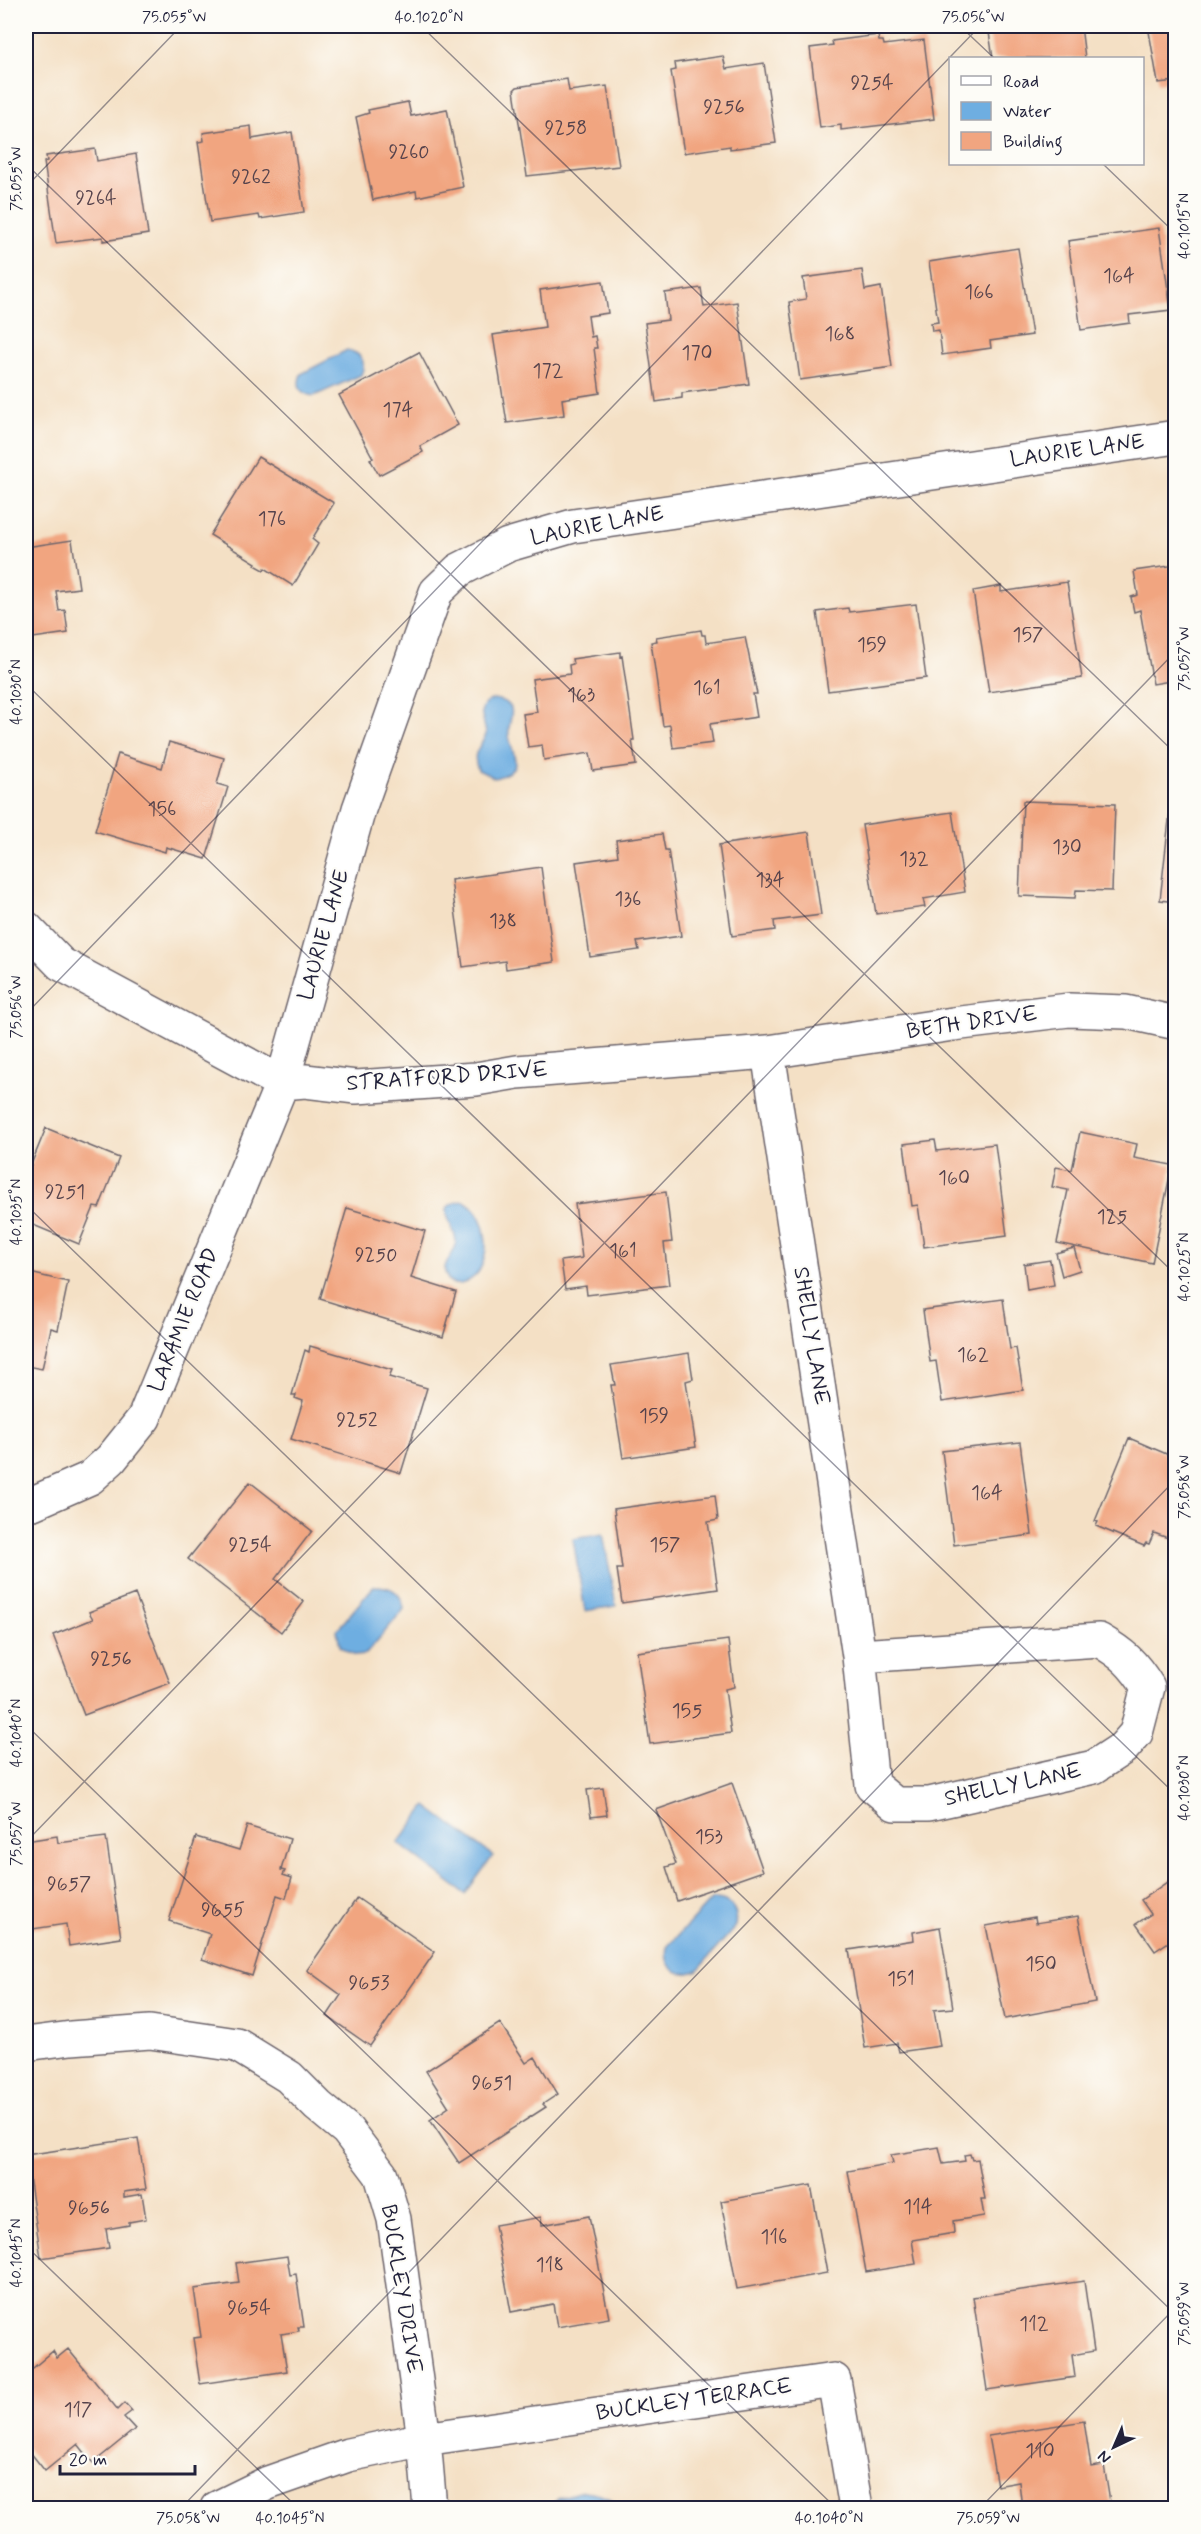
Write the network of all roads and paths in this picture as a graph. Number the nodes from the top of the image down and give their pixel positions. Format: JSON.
{"nodes":[{"id":1,"x":1176,"y":437,"type":"edge"},
{"id":2,"x":26,"y":928,"type":"edge"},
{"id":3,"x":1176,"y":1023,"type":"edge"},
{"id":4,"x":768,"y":1052,"type":"junction"},
{"id":5,"x":282,"y":1083,"type":"junction"},
{"id":6,"x":26,"y":1503,"type":"edge"},
{"id":7,"x":860,"y":1656,"type":"junction"},
{"id":8,"x":26,"y":2044,"type":"edge"},
{"id":9,"x":424,"y":2439,"type":"junction"},
{"id":10,"x":217,"y":2508,"type":"edge"},
{"id":11,"x":430,"y":2508,"type":"edge"},
{"id":12,"x":856,"y":2508,"type":"edge"}],
"edges":[{"from":1,"to":5,"type":"street","name":"LAURIE LANE"},
{"from":2,"to":5,"type":"street"},
{"from":3,"to":4,"type":"street","name":"BETH DRIVE"},
{"from":4,"to":5,"type":"street","name":"STRATFORD DRIVE"},
{"from":4,"to":7,"type":"street","name":"SHELLY LANE"},
{"from":5,"to":6,"type":"street","name":"LARAMIE ROAD"},
{"from":7,"to":7,"type":"street","name":"SHELLY LANE"},
{"from":8,"to":9,"type":"street","name":"BUCKLEY DRIVE"},
{"from":9,"to":10,"type":"street"},
{"from":9,"to":11,"type":"street","name":"BUCKLEY DRIVE"},
{"from":9,"to":12,"type":"street","name":"BUCKLEY TERRACE"}]}
